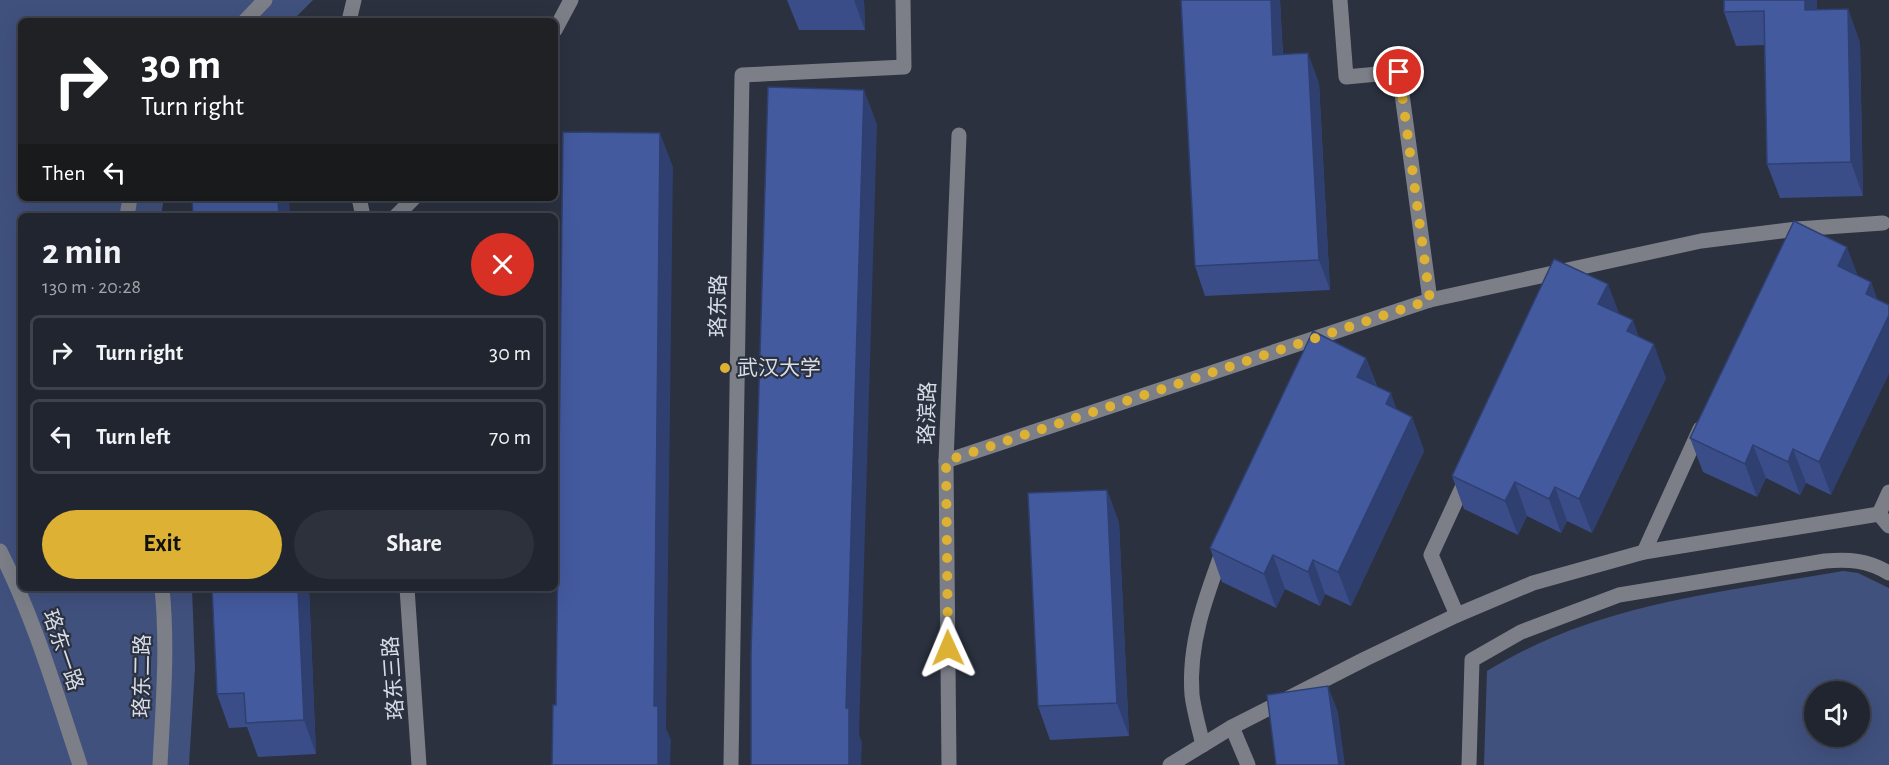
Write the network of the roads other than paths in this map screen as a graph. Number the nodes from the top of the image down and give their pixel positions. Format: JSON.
{"nodes":[{"id":1,"x":265,"y":0,"type":"edge"},
{"id":2,"x":354,"y":0,"type":"edge"},
{"id":3,"x":571,"y":0,"type":"edge"},
{"id":4,"x":903,"y":0,"type":"edge"},
{"id":5,"x":1340,"y":0,"type":"edge"},
{"id":6,"x":248,"y":18,"type":"edge"},
{"id":7,"x":350,"y":18,"type":"edge"},
{"id":8,"x":558,"y":24,"type":"edge"},
{"id":9,"x":959,"y":135,"type":"dead end"},
{"id":10,"x":411,"y":201,"type":"edge"},
{"id":11,"x":399,"y":213,"type":"edge"},
{"id":12,"x":1883,"y":223,"type":"dead end"},
{"id":13,"x":1430,"y":300,"type":"junction"},
{"id":14,"x":1708,"y":411,"type":"edge"},
{"id":15,"x":946,"y":461,"type":"junction"},
{"id":16,"x":1471,"y":468,"type":"edge"},
{"id":17,"x":1889,"y":492,"type":"edge"},
{"id":18,"x":1884,"y":520,"type":"edge"},
{"id":19,"x":1231,"y":531,"type":"edge"},
{"id":20,"x":0,"y":552,"type":"edge"},
{"id":21,"x":1644,"y":552,"type":"junction"},
{"id":22,"x":1889,"y":573,"type":"edge"},
{"id":23,"x":18,"y":587,"type":"edge"},
{"id":24,"x":20,"y":591,"type":"edge"},
{"id":25,"x":162,"y":591,"type":"edge"},
{"id":26,"x":407,"y":591,"type":"edge"},
{"id":27,"x":1457,"y":615,"type":"junction"},
{"id":28,"x":1232,"y":727,"type":"junction"},
{"id":29,"x":1203,"y":745,"type":"junction"},
{"id":30,"x":81,"y":765,"type":"edge"},
{"id":31,"x":160,"y":765,"type":"edge"},
{"id":32,"x":419,"y":765,"type":"edge"},
{"id":33,"x":732,"y":765,"type":"edge"},
{"id":34,"x":949,"y":765,"type":"edge"},
{"id":35,"x":1170,"y":765,"type":"edge"},
{"id":36,"x":1248,"y":765,"type":"edge"},
{"id":37,"x":1468,"y":765,"type":"edge"}],
"edges":[{"from":1,"to":6,"type":"street"},
{"from":2,"to":7,"type":"street"},
{"from":3,"to":8,"type":"street"},
{"from":4,"to":33,"type":"street","name":"珞东路"},
{"from":5,"to":13,"type":"street"},
{"from":9,"to":15,"type":"street","name":"珞滨路"},
{"from":10,"to":11,"type":"street"},
{"from":12,"to":13,"type":"street"},
{"from":13,"to":15,"type":"street"},
{"from":14,"to":21,"type":"street"},
{"from":15,"to":34,"type":"street","name":"珞滨路"},
{"from":16,"to":27,"type":"street"},
{"from":17,"to":18,"type":"street"},
{"from":18,"to":21,"type":"street"},
{"from":19,"to":29,"type":"street"},
{"from":20,"to":23,"type":"street","name":"珞东一路"},
{"from":21,"to":27,"type":"street"},
{"from":22,"to":37,"type":"street"},
{"from":24,"to":30,"type":"street","name":"珞东一路"},
{"from":25,"to":31,"type":"street","name":"珞东二路"},
{"from":26,"to":32,"type":"street","name":"珞东三路"},
{"from":27,"to":28,"type":"street"},
{"from":28,"to":29,"type":"street"},
{"from":28,"to":36,"type":"street"},
{"from":29,"to":35,"type":"street"}]}
